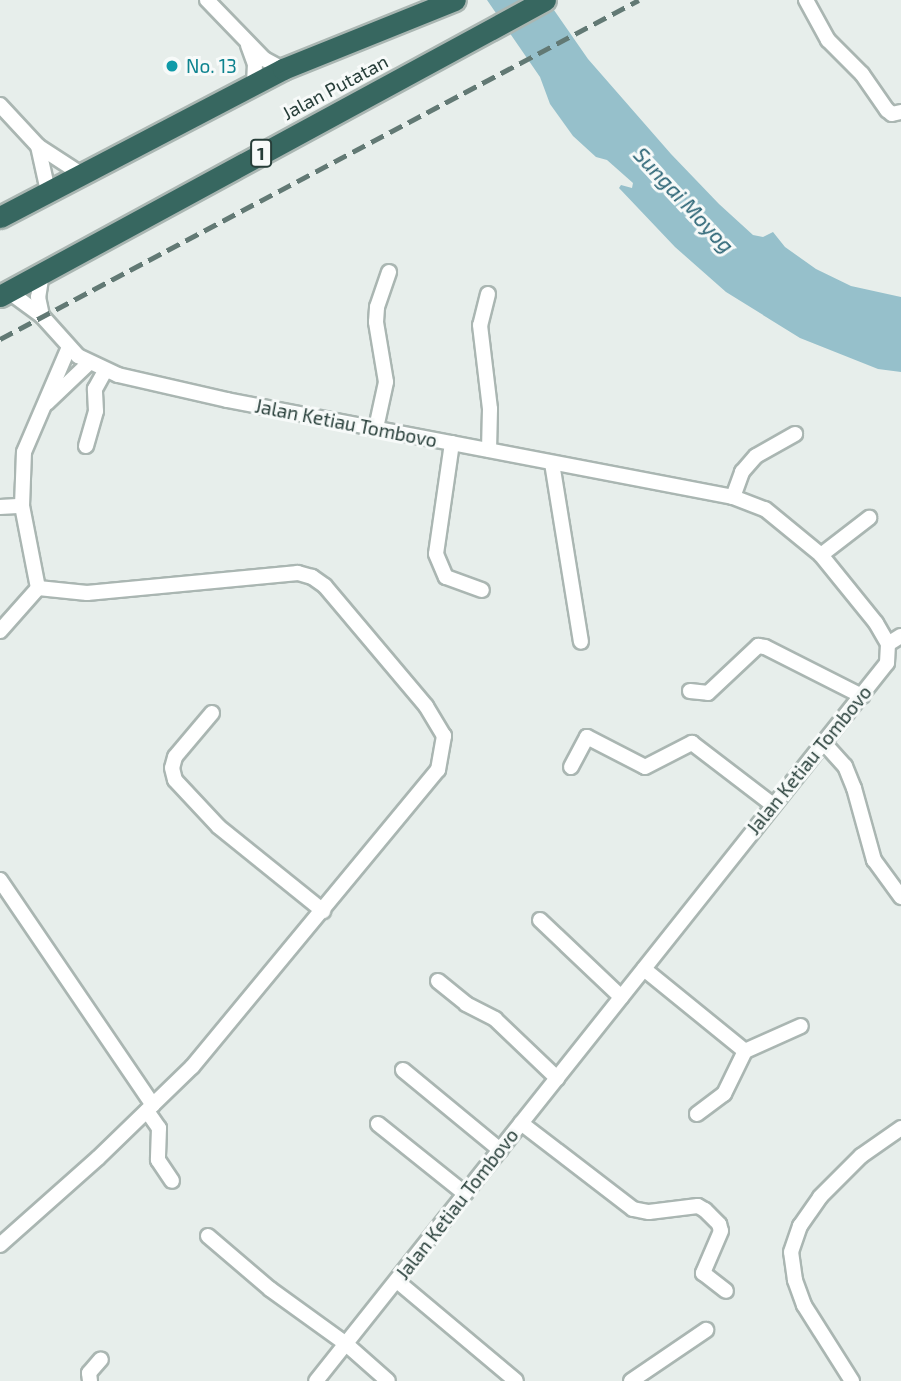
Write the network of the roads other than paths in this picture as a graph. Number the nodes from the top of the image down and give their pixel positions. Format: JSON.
{"nodes":[{"id":1,"x":207,"y":0,"type":"edge"},
{"id":2,"x":545,"y":0,"type":"edge"},
{"id":3,"x":806,"y":0,"type":"edge"},
{"id":4,"x":446,"y":4,"type":"edge"},
{"id":5,"x":244,"y":38,"type":"junction"},
{"id":6,"x":283,"y":69,"type":"junction"},
{"id":7,"x":254,"y":85,"type":"junction"},
{"id":8,"x":0,"y":105,"type":"edge"},
{"id":9,"x":901,"y":112,"type":"edge"},
{"id":10,"x":38,"y":146,"type":"junction"},
{"id":11,"x":81,"y":174,"type":"junction"},
{"id":12,"x":48,"y":191,"type":"junction"},
{"id":13,"x":0,"y":217,"type":"edge"},
{"id":14,"x":389,"y":272,"type":"dead end"},
{"id":15,"x":42,"y":273,"type":"junction"},
{"id":16,"x":4,"y":294,"type":"edge"},
{"id":17,"x":488,"y":294,"type":"dead end"},
{"id":18,"x":42,"y":316,"type":"junction"},
{"id":19,"x":69,"y":347,"type":"junction"},
{"id":20,"x":89,"y":363,"type":"junction"},
{"id":21,"x":105,"y":371,"type":"junction"},
{"id":22,"x":46,"y":404,"type":"junction"},
{"id":23,"x":376,"y":428,"type":"junction"},
{"id":24,"x":794,"y":434,"type":"dead end"},
{"id":25,"x":452,"y":443,"type":"junction"},
{"id":26,"x":86,"y":446,"type":"dead end"},
{"id":27,"x":489,"y":450,"type":"junction"},
{"id":28,"x":552,"y":463,"type":"junction"},
{"id":29,"x":733,"y":497,"type":"junction"},
{"id":30,"x":22,"y":506,"type":"junction"},
{"id":31,"x":0,"y":507,"type":"edge"},
{"id":32,"x":869,"y":519,"type":"dead end"},
{"id":33,"x":821,"y":555,"type":"junction"},
{"id":34,"x":38,"y":588,"type":"junction"},
{"id":35,"x":482,"y":590,"type":"dead end"},
{"id":36,"x":0,"y":631,"type":"edge"},
{"id":37,"x":895,"y":640,"type":"edge"},
{"id":38,"x":581,"y":642,"type":"dead end"},
{"id":39,"x":690,"y":691,"type":"dead end"},
{"id":40,"x":862,"y":696,"type":"junction"},
{"id":41,"x":212,"y":713,"type":"dead end"},
{"id":42,"x":824,"y":743,"type":"junction"},
{"id":43,"x":571,"y":767,"type":"dead end"},
{"id":44,"x":773,"y":805,"type":"junction"},
{"id":45,"x":0,"y":880,"type":"edge"},
{"id":46,"x":901,"y":897,"type":"edge"},
{"id":47,"x":323,"y":911,"type":"junction"},
{"id":48,"x":540,"y":920,"type":"dead end"},
{"id":49,"x":644,"y":970,"type":"junction"},
{"id":50,"x":438,"y":981,"type":"dead end"},
{"id":51,"x":621,"y":997,"type":"junction"},
{"id":52,"x":800,"y":1026,"type":"dead end"},
{"id":53,"x":745,"y":1051,"type":"junction"},
{"id":54,"x":403,"y":1070,"type":"dead end"},
{"id":55,"x":557,"y":1078,"type":"junction"},
{"id":56,"x":150,"y":1108,"type":"junction"},
{"id":57,"x":696,"y":1114,"type":"dead end"},
{"id":58,"x":378,"y":1124,"type":"dead end"},
{"id":59,"x":521,"y":1124,"type":"junction"},
{"id":60,"x":901,"y":1128,"type":"edge"},
{"id":61,"x":500,"y":1150,"type":"junction"},
{"id":62,"x":172,"y":1181,"type":"dead end"},
{"id":63,"x":464,"y":1193,"type":"junction"},
{"id":64,"x":208,"y":1236,"type":"dead end"},
{"id":65,"x":2,"y":1239,"type":"edge"},
{"id":66,"x":397,"y":1281,"type":"junction"},
{"id":67,"x":726,"y":1291,"type":"dead end"},
{"id":68,"x":706,"y":1331,"type":"dead end"},
{"id":69,"x":345,"y":1343,"type":"junction"},
{"id":70,"x":101,"y":1359,"type":"dead end"},
{"id":71,"x":90,"y":1381,"type":"edge"},
{"id":72,"x":316,"y":1381,"type":"edge"},
{"id":73,"x":388,"y":1381,"type":"edge"},
{"id":74,"x":516,"y":1381,"type":"edge"},
{"id":75,"x":631,"y":1381,"type":"edge"},
{"id":76,"x":851,"y":1381,"type":"edge"}],
"edges":[{"from":1,"to":5,"type":"street"},
{"from":2,"to":15,"type":"highway","name":"Jalan Putatan","number":"1"},
{"from":3,"to":9,"type":"street"},
{"from":4,"to":6,"type":"highway","name":"Jalan Putatan"},
{"from":5,"to":6,"type":"street"},
{"from":5,"to":7,"type":"street"},
{"from":6,"to":7,"type":"highway","name":"Jalan Putatan"},
{"from":7,"to":11,"type":"highway","name":"Jalan Putatan"},
{"from":8,"to":10,"type":"street"},
{"from":10,"to":11,"type":"street"},
{"from":10,"to":12,"type":"street"},
{"from":11,"to":12,"type":"highway","name":"Jalan Putatan"},
{"from":12,"to":13,"type":"highway","name":"Jalan Putatan"},
{"from":14,"to":23,"type":"street"},
{"from":15,"to":16,"type":"highway","name":"Jalan Putatan","number":"1"},
{"from":15,"to":18,"type":"street"},
{"from":16,"to":18,"type":"street","name":"Jalan Ketiau Tombovo"},
{"from":17,"to":27,"type":"street"},
{"from":18,"to":19,"type":"street","name":"Jalan Ketiau Tombovo"},
{"from":19,"to":20,"type":"street","name":"Jalan Ketiau Tombovo"},
{"from":19,"to":22,"type":"street"},
{"from":20,"to":21,"type":"street","name":"Jalan Ketiau Tombovo"},
{"from":20,"to":22,"type":"street"},
{"from":21,"to":23,"type":"street","name":"Jalan Ketiau Tombovo"},
{"from":21,"to":26,"type":"street"},
{"from":22,"to":30,"type":"street"},
{"from":23,"to":25,"type":"street","name":"Jalan Ketiau Tombovo"},
{"from":24,"to":29,"type":"street"},
{"from":25,"to":27,"type":"street","name":"Jalan Ketiau Tombovo"},
{"from":25,"to":35,"type":"street"},
{"from":27,"to":28,"type":"street","name":"Jalan Ketiau Tombovo"},
{"from":28,"to":29,"type":"street","name":"Jalan Ketiau Tombovo"},
{"from":28,"to":38,"type":"street"},
{"from":29,"to":33,"type":"street","name":"Jalan Ketiau Tombovo"},
{"from":30,"to":31,"type":"street"},
{"from":30,"to":34,"type":"street"},
{"from":32,"to":33,"type":"street"},
{"from":33,"to":37,"type":"street","name":"Jalan Ketiau Tombovo"},
{"from":34,"to":36,"type":"street"},
{"from":34,"to":47,"type":"street"},
{"from":37,"to":40,"type":"street","name":"Jalan Ketiau Tombovo"},
{"from":39,"to":40,"type":"street"},
{"from":40,"to":42,"type":"street","name":"Jalan Ketiau Tombovo"},
{"from":41,"to":47,"type":"street"},
{"from":42,"to":44,"type":"street","name":"Jalan Ketiau Tombovo"},
{"from":42,"to":46,"type":"street"},
{"from":43,"to":44,"type":"street"},
{"from":44,"to":49,"type":"street","name":"Jalan Ketiau Tombovo"},
{"from":45,"to":56,"type":"street"},
{"from":47,"to":56,"type":"street"},
{"from":48,"to":51,"type":"street"},
{"from":49,"to":51,"type":"street","name":"Jalan Ketiau Tombovo"},
{"from":49,"to":53,"type":"street"},
{"from":50,"to":55,"type":"street"},
{"from":51,"to":55,"type":"street","name":"Jalan Ketiau Tombovo"},
{"from":52,"to":53,"type":"street"},
{"from":53,"to":57,"type":"street"},
{"from":54,"to":61,"type":"street"},
{"from":55,"to":59,"type":"street","name":"Jalan Ketiau Tombovo"},
{"from":56,"to":62,"type":"street"},
{"from":56,"to":65,"type":"street"},
{"from":58,"to":63,"type":"street"},
{"from":59,"to":61,"type":"street","name":"Jalan Ketiau Tombovo"},
{"from":59,"to":67,"type":"street"},
{"from":60,"to":76,"type":"street"},
{"from":61,"to":63,"type":"street","name":"Jalan Ketiau Tombovo"},
{"from":63,"to":66,"type":"street","name":"Jalan Ketiau Tombovo"},
{"from":64,"to":69,"type":"street"},
{"from":66,"to":69,"type":"street","name":"Jalan Ketiau Tombovo"},
{"from":66,"to":74,"type":"street"},
{"from":68,"to":75,"type":"street"},
{"from":69,"to":72,"type":"street","name":"Jalan Ketiau Tombovo"},
{"from":69,"to":73,"type":"street"},
{"from":70,"to":71,"type":"street"}]}
